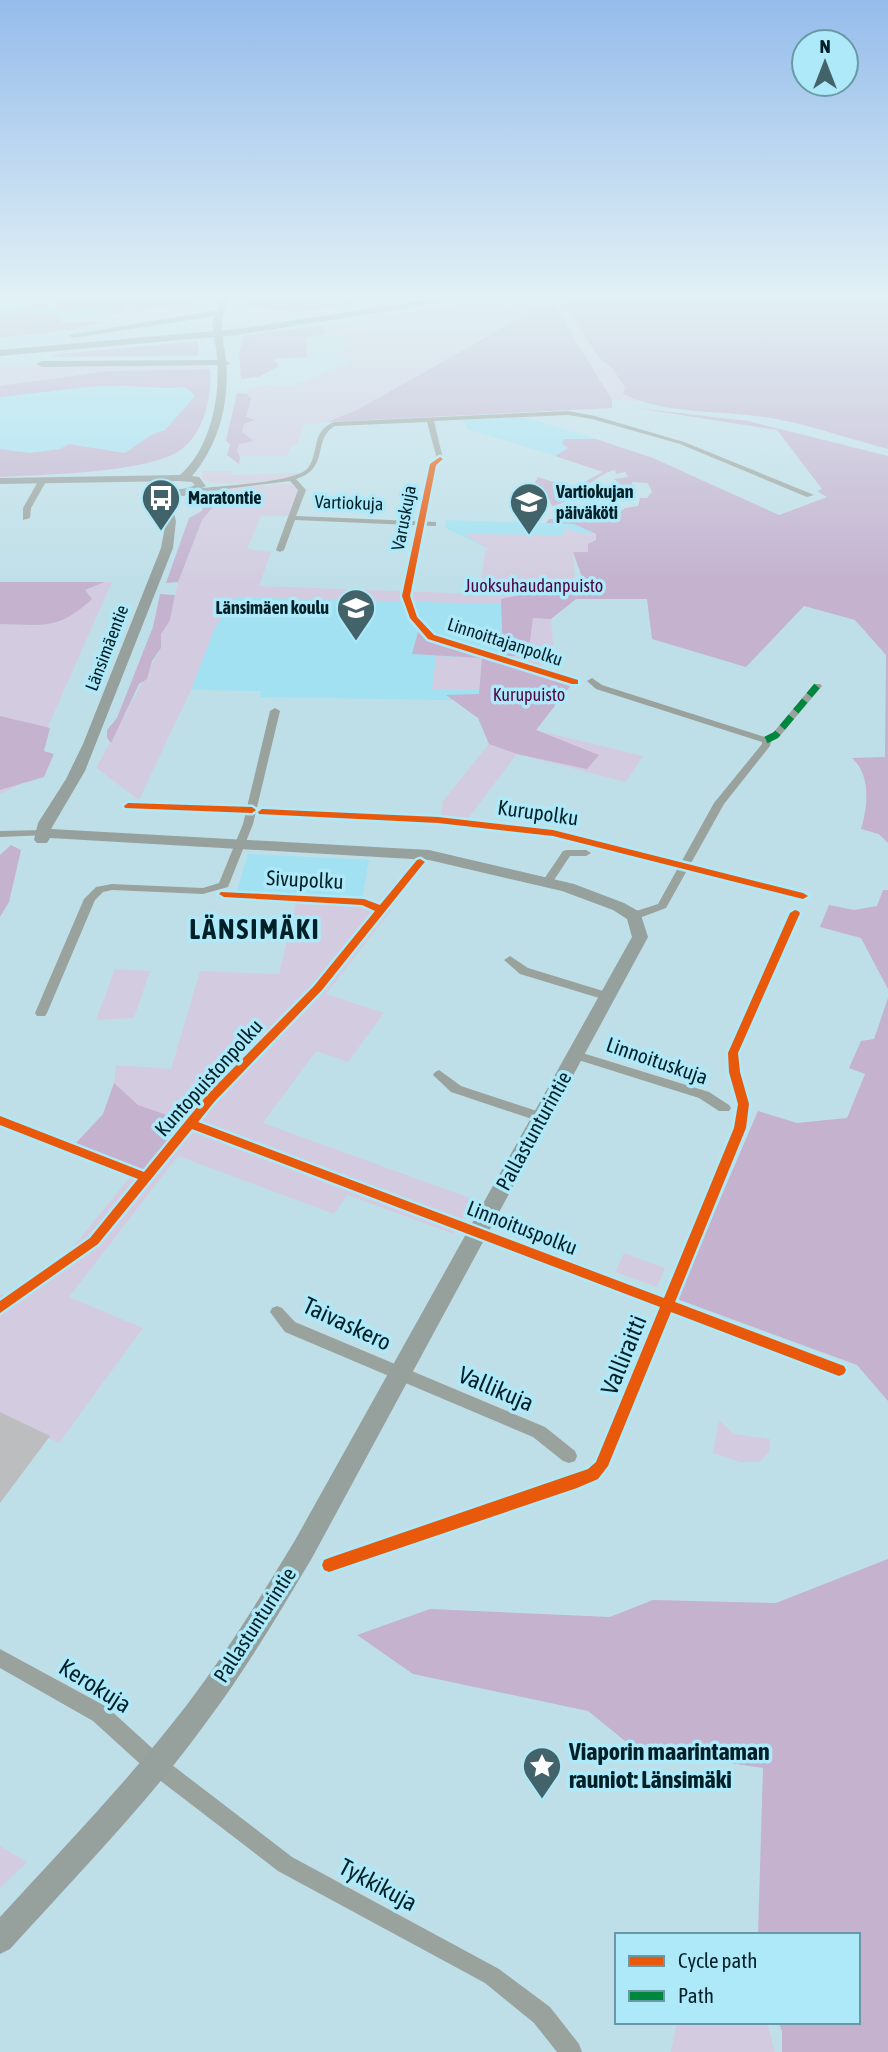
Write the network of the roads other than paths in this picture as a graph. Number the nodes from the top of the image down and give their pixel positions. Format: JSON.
{"nodes":[{"id":1,"x":223,"y":391,"type":"edge"},
{"id":2,"x":430,"y":419,"type":"junction"},
{"id":3,"x":440,"y":459,"type":"dead end"},
{"id":4,"x":196,"y":463,"type":"junction"},
{"id":5,"x":178,"y":478,"type":"junction"},
{"id":6,"x":43,"y":480,"type":"junction"},
{"id":7,"x":102,"y":480,"type":"junction"},
{"id":8,"x":293,"y":480,"type":"junction"},
{"id":9,"x":0,"y":481,"type":"edge"},
{"id":10,"x":194,"y":487,"type":"junction"},
{"id":11,"x":163,"y":488,"type":"junction"},
{"id":12,"x":810,"y":495,"type":"dead end"},
{"id":13,"x":26,"y":518,"type":"dead end"},
{"id":14,"x":292,"y":518,"type":"junction"},
{"id":15,"x":171,"y":521,"type":"junction"},
{"id":16,"x":433,"y":524,"type":"dead end"},
{"id":17,"x":280,"y":550,"type":"dead end"},
{"id":18,"x":592,"y":681,"type":"dead end"},
{"id":19,"x":817,"y":686,"type":"dead end"},
{"id":20,"x":275,"y":711,"type":"dead end"},
{"id":21,"x":766,"y":740,"type":"junction"},
{"id":22,"x":6,"y":835,"type":"edge"},
{"id":23,"x":49,"y":836,"type":"junction"},
{"id":24,"x":242,"y":844,"type":"junction"},
{"id":25,"x":586,"y":853,"type":"dead end"},
{"id":26,"x":546,"y":884,"type":"junction"},
{"id":27,"x":634,"y":916,"type":"junction"},
{"id":28,"x":510,"y":960,"type":"dead end"},
{"id":29,"x":609,"y":996,"type":"junction"},
{"id":30,"x":41,"y":1013,"type":"dead end"},
{"id":31,"x":576,"y":1055,"type":"junction"},
{"id":32,"x":439,"y":1075,"type":"dead end"},
{"id":33,"x":724,"y":1108,"type":"dead end"},
{"id":34,"x":541,"y":1117,"type":"junction"},
{"id":35,"x":277,"y":1312,"type":"dead end"},
{"id":36,"x":400,"y":1373,"type":"junction"},
{"id":37,"x":569,"y":1457,"type":"dead end"},
{"id":38,"x":0,"y":1658,"type":"edge"},
{"id":39,"x":156,"y":1765,"type":"junction"},
{"id":40,"x":1,"y":1940,"type":"edge"},
{"id":41,"x":571,"y":2052,"type":"edge"}],
"edges":[{"from":1,"to":4,"type":"main road","name":"Länsimäentie"},
{"from":2,"to":3,"type":"street"},
{"from":2,"to":8,"type":"street"},
{"from":2,"to":12,"type":"street"},
{"from":4,"to":5,"type":"main road","name":"Länsimäentie"},
{"from":4,"to":10,"type":"main road","name":"Länsimäentie"},
{"from":5,"to":7,"type":"main road"},
{"from":5,"to":10,"type":"main road"},
{"from":5,"to":11,"type":"main road","name":"Länsimäentie"},
{"from":6,"to":7,"type":"main road"},
{"from":6,"to":9,"type":"main road"},
{"from":6,"to":13,"type":"street"},
{"from":7,"to":11,"type":"main road"},
{"from":8,"to":10,"type":"street"},
{"from":8,"to":14,"type":"street"},
{"from":10,"to":11,"type":"main road"},
{"from":10,"to":15,"type":"main road","name":"Länsimäentie"},
{"from":11,"to":15,"type":"main road","name":"Länsimäentie"},
{"from":14,"to":16,"type":"street","name":"Vartiokuja"},
{"from":14,"to":17,"type":"street"},
{"from":15,"to":23,"type":"main road","name":"Länsimäentie"},
{"from":18,"to":21,"type":"street"},
{"from":19,"to":21,"type":"street"},
{"from":20,"to":24,"type":"street"},
{"from":21,"to":27,"type":"street"},
{"from":22,"to":23,"type":"street"},
{"from":23,"to":24,"type":"main road"},
{"from":24,"to":26,"type":"main road"},
{"from":24,"to":30,"type":"street"},
{"from":25,"to":26,"type":"street"},
{"from":26,"to":27,"type":"main road"},
{"from":27,"to":29,"type":"main road","name":"Pallastunturintie"},
{"from":28,"to":29,"type":"street"},
{"from":29,"to":31,"type":"main road","name":"Pallastunturintie"},
{"from":31,"to":33,"type":"street","name":"Linnoituskuja"},
{"from":31,"to":34,"type":"main road","name":"Pallastunturintie"},
{"from":32,"to":34,"type":"street"},
{"from":34,"to":36,"type":"main road","name":"Pallastunturintie"},
{"from":35,"to":36,"type":"street","name":"Taivaskero"},
{"from":36,"to":37,"type":"street","name":"Vallikuja"},
{"from":36,"to":39,"type":"main road","name":"Pallastunturintie"},
{"from":38,"to":39,"type":"street","name":"Kerokuja"},
{"from":39,"to":40,"type":"main road","name":"Pallastunturintie"},
{"from":39,"to":41,"type":"street","name":"Tykkikuja"}]}
